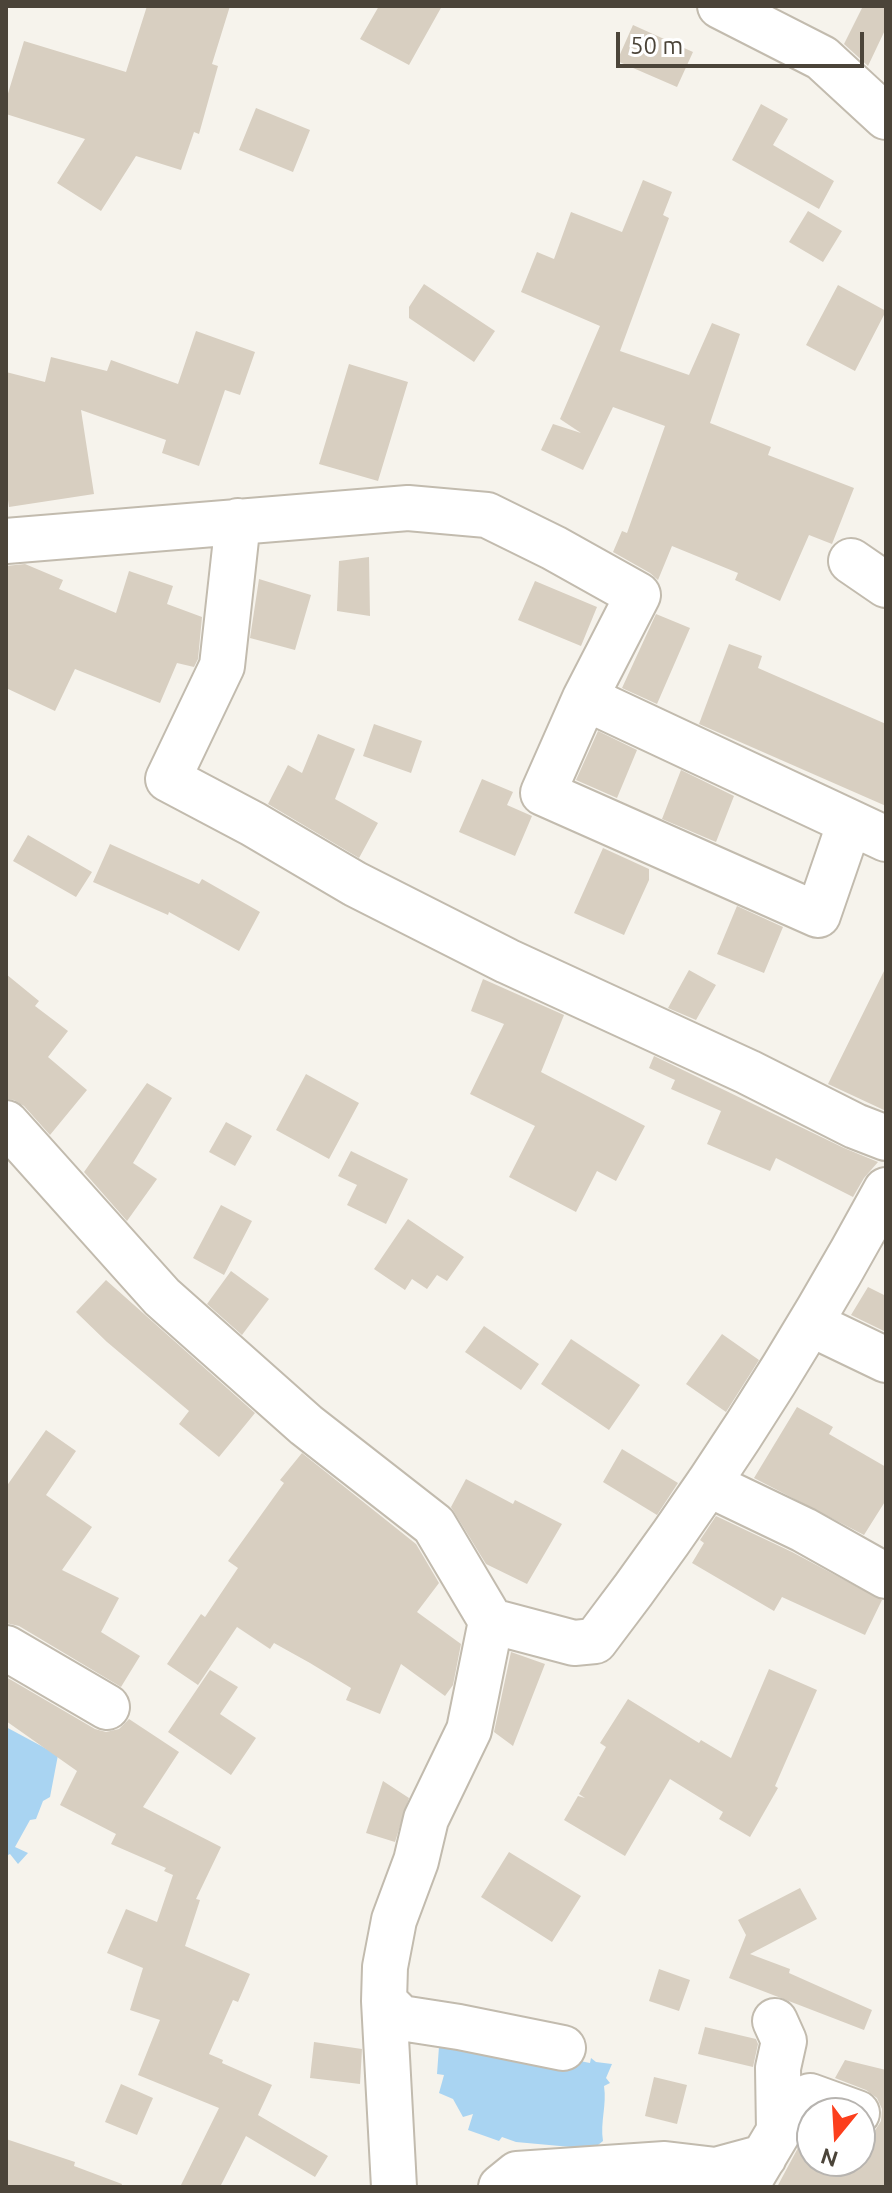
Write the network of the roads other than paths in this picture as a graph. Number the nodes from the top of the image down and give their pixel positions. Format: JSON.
{"nodes":[{"id":1,"x":720,"y":6,"type":"edge"},
{"id":2,"x":886,"y":117,"type":"edge"},
{"id":3,"x":238,"y":521,"type":"junction"},
{"id":4,"x":6,"y":541,"type":"edge"},
{"id":5,"x":585,"y":698,"type":"junction"},
{"id":6,"x":868,"y":830,"type":"edge"},
{"id":7,"x":6,"y":1123,"type":"edge"},
{"id":8,"x":886,"y":1138,"type":"edge"},
{"id":9,"x":886,"y":1190,"type":"edge"},
{"id":10,"x":811,"y":1324,"type":"junction"},
{"id":11,"x":886,"y":1360,"type":"edge"},
{"id":12,"x":708,"y":1484,"type":"junction"},
{"id":13,"x":886,"y":1576,"type":"edge"},
{"id":14,"x":491,"y":1621,"type":"junction"},
{"id":15,"x":6,"y":1648,"type":"edge"},
{"id":16,"x":107,"y":1707,"type":"dead end"},
{"id":17,"x":384,"y":2001,"type":"junction"},
{"id":18,"x":775,"y":2021,"type":"dead end"},
{"id":19,"x":563,"y":2048,"type":"dead end"},
{"id":20,"x":796,"y":2114,"type":"edge"},
{"id":21,"x":763,"y":2158,"type":"edge"},
{"id":22,"x":394,"y":2187,"type":"edge"},
{"id":23,"x":501,"y":2187,"type":"edge"}],
"edges":[{"from":1,"to":2,"type":"street"},
{"from":3,"to":4,"type":"street"},
{"from":3,"to":5,"type":"street"},
{"from":3,"to":8,"type":"street"},
{"from":5,"to":6,"type":"street"},
{"from":5,"to":6,"type":"street"},
{"from":7,"to":14,"type":"street"},
{"from":9,"to":10,"type":"street"},
{"from":10,"to":11,"type":"street"},
{"from":10,"to":12,"type":"street"},
{"from":12,"to":13,"type":"street"},
{"from":12,"to":14,"type":"street"},
{"from":14,"to":17,"type":"street"},
{"from":15,"to":16,"type":"street"},
{"from":17,"to":19,"type":"street"},
{"from":17,"to":22,"type":"street"},
{"from":18,"to":21,"type":"street"},
{"from":20,"to":21,"type":"street"},
{"from":21,"to":23,"type":"street"}]}
